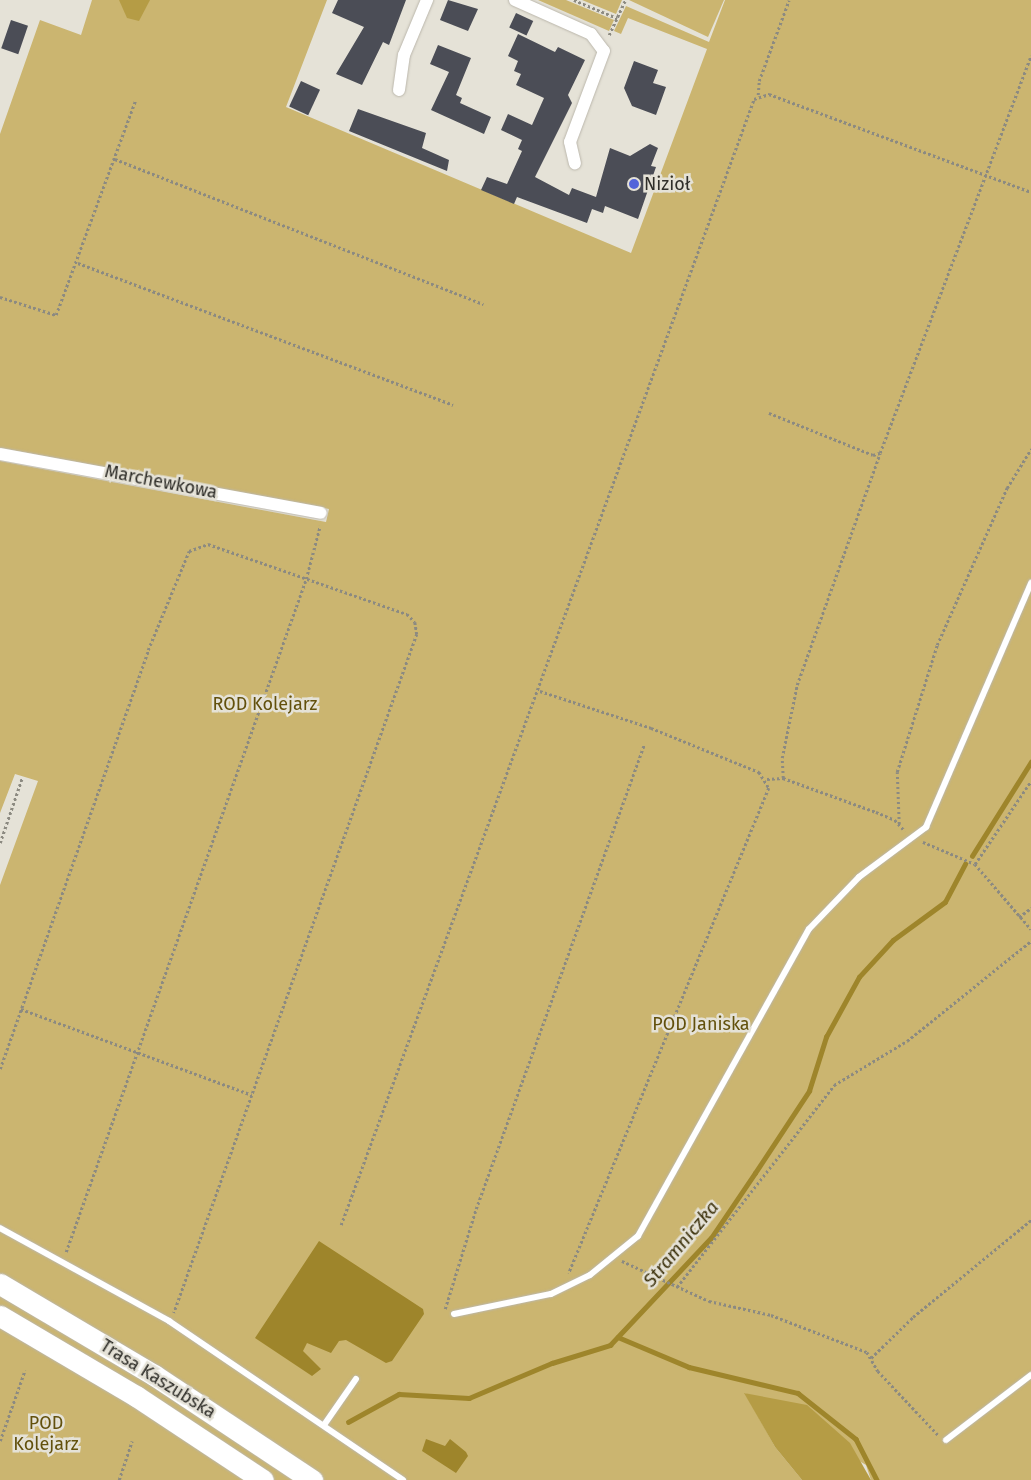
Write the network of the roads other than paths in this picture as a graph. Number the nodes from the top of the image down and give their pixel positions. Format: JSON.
{"nodes":[{"id":1,"x":427,"y":0,"type":"edge"},
{"id":2,"x":515,"y":0,"type":"edge"},
{"id":3,"x":399,"y":90,"type":"dead end"},
{"id":4,"x":575,"y":163,"type":"dead end"},
{"id":5,"x":0,"y":454,"type":"edge"},
{"id":6,"x":321,"y":513,"type":"road end"},
{"id":7,"x":1031,"y":583,"type":"edge"},
{"id":8,"x":0,"y":1228,"type":"edge"},
{"id":9,"x":0,"y":1284,"type":"edge"},
{"id":10,"x":454,"y":1314,"type":"road end"},
{"id":11,"x":0,"y":1316,"type":"edge"},
{"id":12,"x":1031,"y":1375,"type":"edge"},
{"id":13,"x":356,"y":1379,"type":"dead end"},
{"id":14,"x":324,"y":1425,"type":"junction"},
{"id":15,"x":946,"y":1440,"type":"road end"},
{"id":16,"x":263,"y":1480,"type":"edge"},
{"id":17,"x":312,"y":1480,"type":"edge"},
{"id":18,"x":403,"y":1480,"type":"edge"}],
"edges":[{"from":1,"to":3,"type":"street"},
{"from":2,"to":4,"type":"street"},
{"from":5,"to":6,"type":"street","name":"Marchewkowa"},
{"from":7,"to":10,"type":"lane"},
{"from":8,"to":14,"type":"lane"},
{"from":9,"to":17,"type":"highway","name":"Trasa Kaszubska"},
{"from":11,"to":16,"type":"highway","name":"Trasa Kaszubska"},
{"from":12,"to":15,"type":"lane"},
{"from":13,"to":14,"type":"lane"},
{"from":14,"to":18,"type":"lane"}]}
